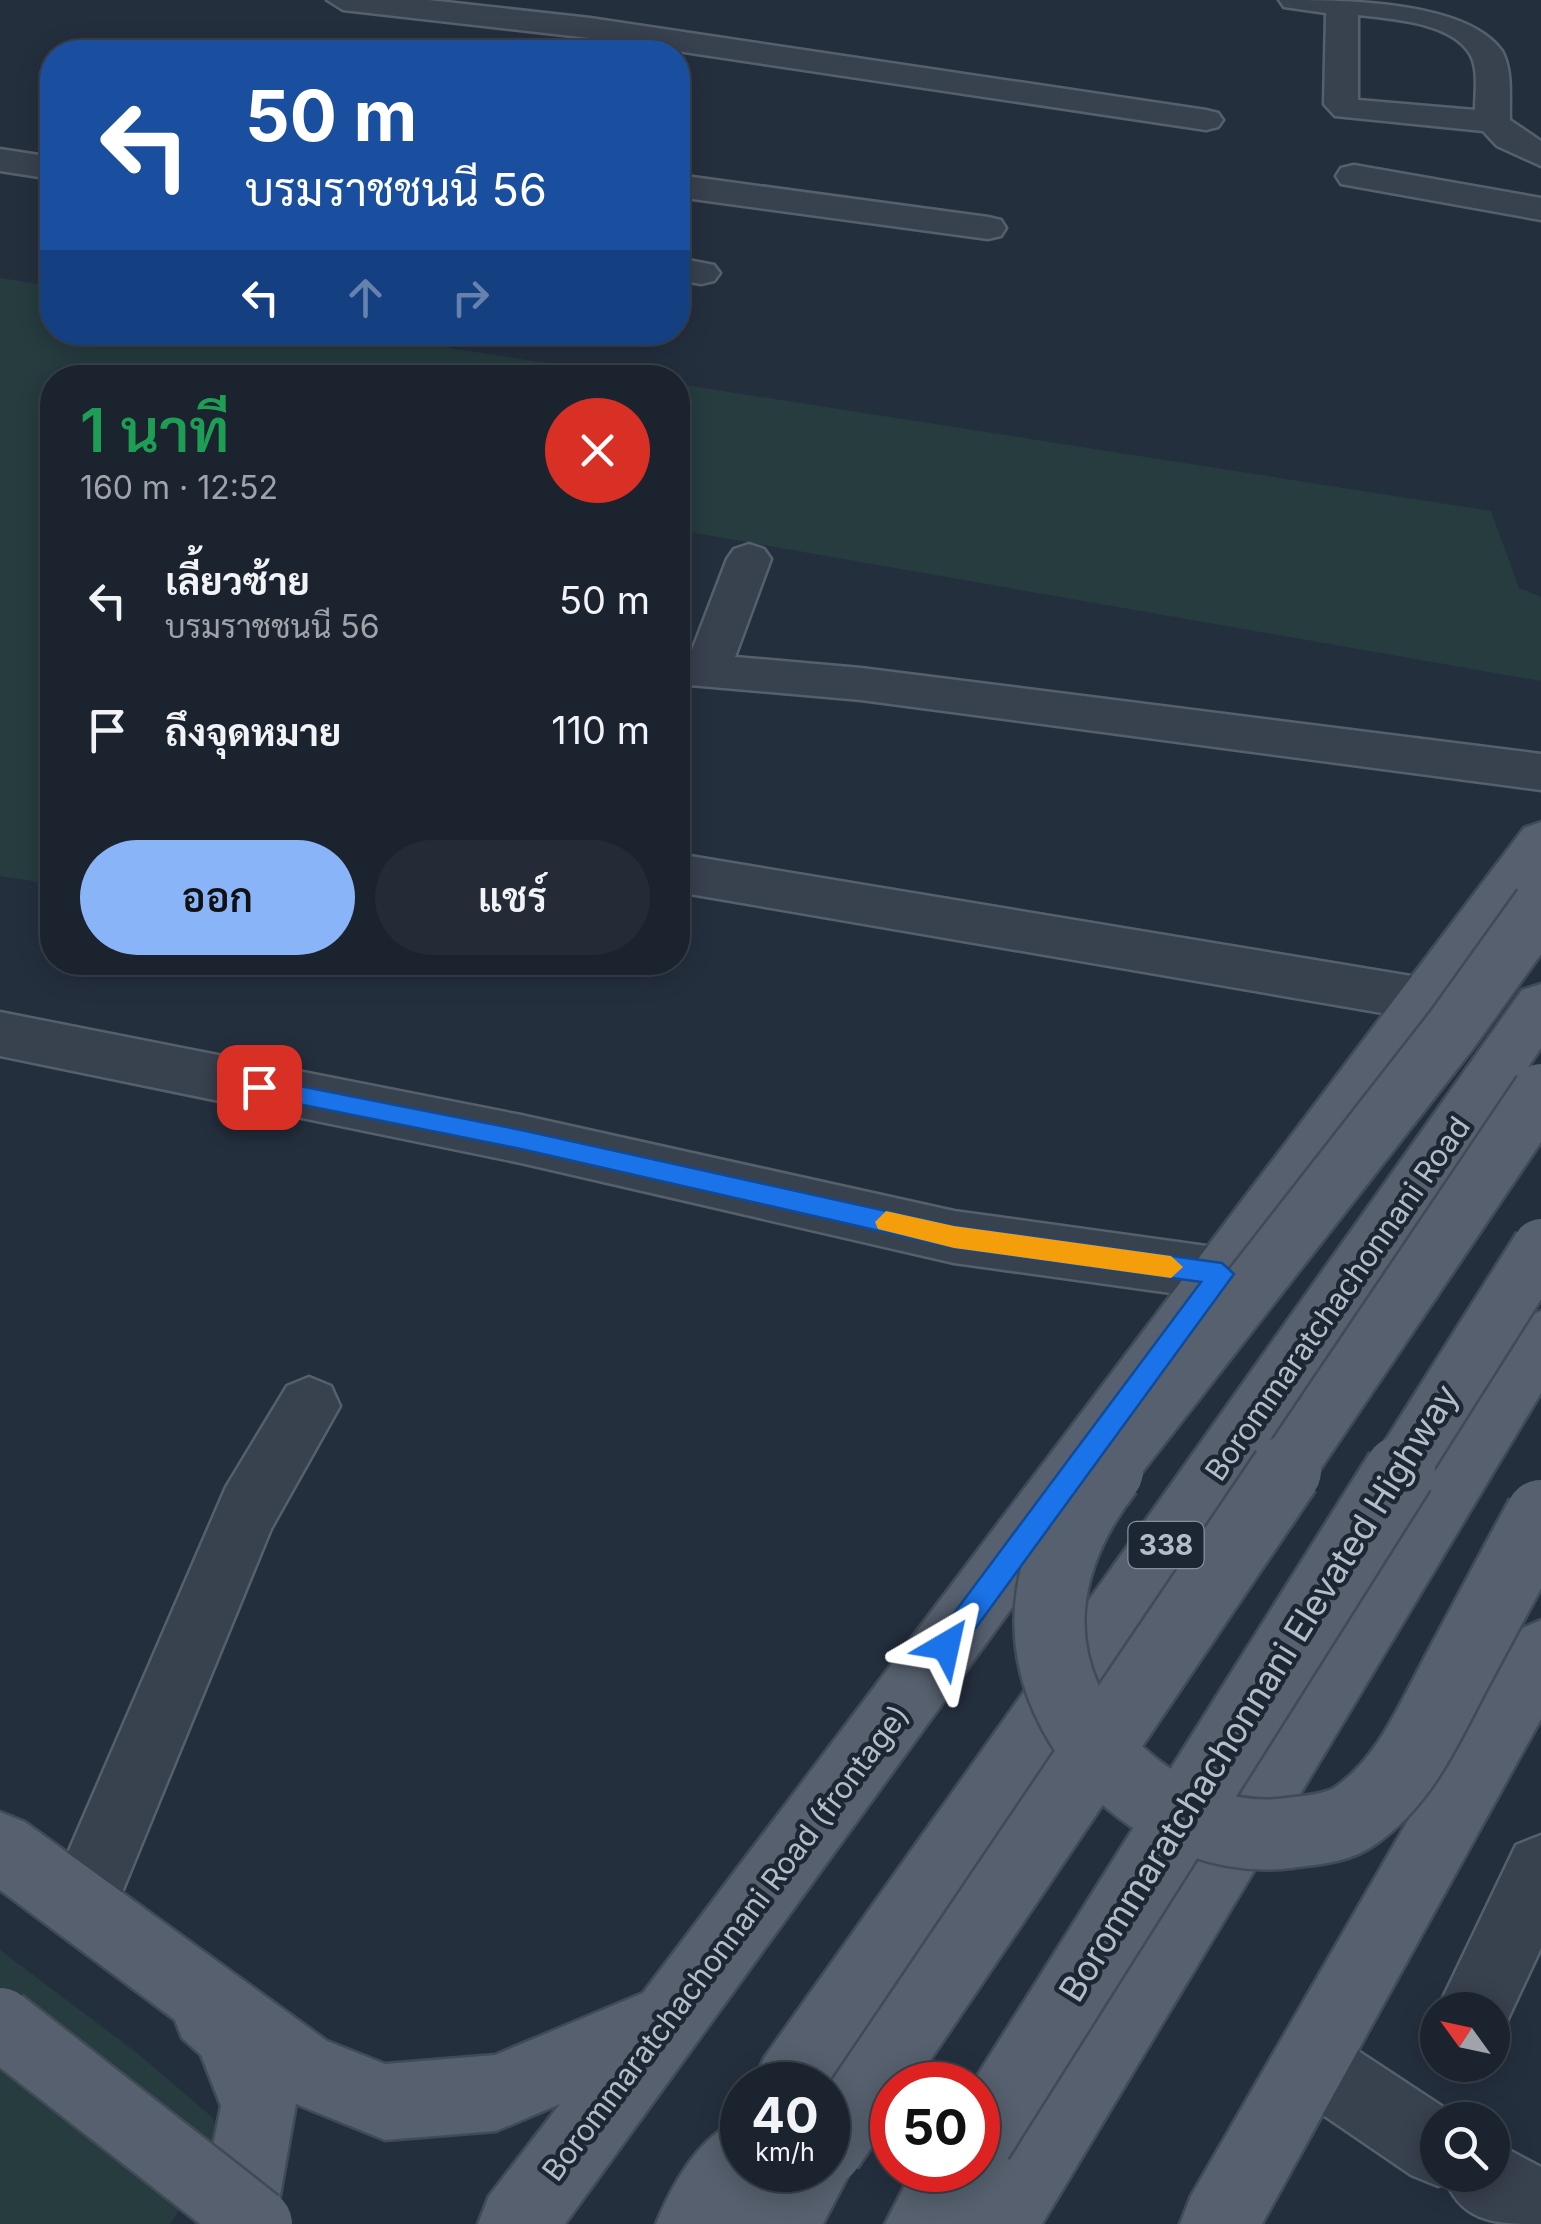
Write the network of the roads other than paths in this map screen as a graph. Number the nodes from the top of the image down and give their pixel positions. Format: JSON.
{"nodes":[{"id":1,"x":343,"y":0,"type":"edge"},
{"id":2,"x":1295,"y":0,"type":"edge"},
{"id":3,"x":1342,"y":6,"type":"junction"},
{"id":4,"x":591,"y":27,"type":"edge"},
{"id":5,"x":677,"y":40,"type":"edge"},
{"id":6,"x":690,"y":42,"type":"edge"},
{"id":7,"x":1206,"y":120,"type":"dead end"},
{"id":8,"x":1492,"y":122,"type":"junction"},
{"id":9,"x":1541,"y":154,"type":"edge"},
{"id":10,"x":0,"y":160,"type":"edge"},
{"id":11,"x":40,"y":166,"type":"edge"},
{"id":12,"x":1354,"y":176,"type":"dead end"},
{"id":13,"x":690,"y":188,"type":"edge"},
{"id":14,"x":1541,"y":208,"type":"edge"},
{"id":15,"x":988,"y":228,"type":"dead end"},
{"id":16,"x":748,"y":559,"type":"dead end"},
{"id":17,"x":692,"y":669,"type":"edge"},
{"id":18,"x":1541,"y":772,"type":"edge"},
{"id":19,"x":1541,"y":841,"type":"edge"},
{"id":20,"x":690,"y":875,"type":"edge"},
{"id":21,"x":1541,"y":906,"type":"edge"},
{"id":22,"x":1423,"y":999,"type":"junction"},
{"id":23,"x":1541,"y":1005,"type":"edge"},
{"id":24,"x":0,"y":1034,"type":"edge"},
{"id":25,"x":1541,"y":1092,"type":"edge"},
{"id":26,"x":1541,"y":1248,"type":"edge"},
{"id":27,"x":1222,"y":1274,"type":"junction"},
{"id":28,"x":1541,"y":1338,"type":"edge"},
{"id":29,"x":309,"y":1406,"type":"dead end"},
{"id":30,"x":1541,"y":1515,"type":"edge"},
{"id":31,"x":1541,"y":1652,"type":"edge"},
{"id":32,"x":0,"y":1846,"type":"edge"},
{"id":33,"x":1541,"y":1870,"type":"edge"},
{"id":34,"x":81,"y":1906,"type":"junction"},
{"id":35,"x":143,"y":1952,"type":"junction"},
{"id":36,"x":1483,"y":1992,"type":"edge"},
{"id":37,"x":672,"y":2018,"type":"junction"},
{"id":38,"x":0,"y":2023,"type":"edge"},
{"id":39,"x":807,"y":2062,"type":"edge"},
{"id":40,"x":1311,"y":2062,"type":"junction"},
{"id":41,"x":1000,"y":2105,"type":"edge"},
{"id":42,"x":850,"y":2116,"type":"edge"},
{"id":43,"x":1420,"y":2136,"type":"edge"},
{"id":44,"x":720,"y":2188,"type":"edge"},
{"id":45,"x":798,"y":2192,"type":"edge"},
{"id":46,"x":944,"y":2192,"type":"edge"},
{"id":47,"x":1510,"y":2192,"type":"edge"},
{"id":48,"x":1541,"y":2210,"type":"edge"},
{"id":49,"x":236,"y":2224,"type":"edge"},
{"id":50,"x":257,"y":2224,"type":"edge"},
{"id":51,"x":517,"y":2224,"type":"edge"},
{"id":52,"x":695,"y":2224,"type":"edge"},
{"id":53,"x":777,"y":2224,"type":"edge"},
{"id":54,"x":924,"y":2224,"type":"edge"},
{"id":55,"x":998,"y":2224,"type":"edge"},
{"id":56,"x":1219,"y":2224,"type":"edge"}],
"edges":[{"from":1,"to":4,"type":"street"},
{"from":2,"to":3,"type":"street"},
{"from":3,"to":8,"type":"street"},
{"from":3,"to":8,"type":"street"},
{"from":4,"to":5,"type":"street"},
{"from":6,"to":7,"type":"street"},
{"from":8,"to":9,"type":"street"},
{"from":10,"to":11,"type":"street"},
{"from":12,"to":14,"type":"street"},
{"from":13,"to":15,"type":"street"},
{"from":16,"to":17,"type":"street"},
{"from":17,"to":18,"type":"street"},
{"from":19,"to":22,"type":"main road","name":"Borommaratchachonnani Road (frontage)"},
{"from":20,"to":22,"type":"street"},
{"from":21,"to":30,"type":"main road","bridge":true},
{"from":22,"to":27,"type":"main road","name":"Borommaratchachonnani Road (frontage)"},
{"from":23,"to":39,"type":"main road","name":"Borommaratchachonnani Road","number":"338"},
{"from":24,"to":27,"type":"street"},
{"from":25,"to":42,"type":"main road","number":"338","bridge":true},
{"from":26,"to":41,"type":"main road","name":"Borommaratchachonnani Elevated Highway","bridge":true},
{"from":27,"to":37,"type":"main road","name":"Borommaratchachonnani Road (frontage)"},
{"from":28,"to":55,"type":"main road"},
{"from":29,"to":34,"type":"street"},
{"from":31,"to":40,"type":"main road"},
{"from":32,"to":34,"type":"main road"},
{"from":33,"to":36,"type":"street"},
{"from":34,"to":35,"type":"main road"},
{"from":35,"to":37,"type":"main road"},
{"from":35,"to":49,"type":"main road"},
{"from":37,"to":51,"type":"main road","name":"Borommaratchachonnani Road (frontage)"},
{"from":38,"to":50,"type":"main road","bridge":true},
{"from":40,"to":43,"type":"street"},
{"from":40,"to":56,"type":"main road"},
{"from":44,"to":52,"type":"main road"},
{"from":45,"to":53,"type":"main road"},
{"from":46,"to":54,"type":"main road"},
{"from":47,"to":48,"type":"street"}]}
